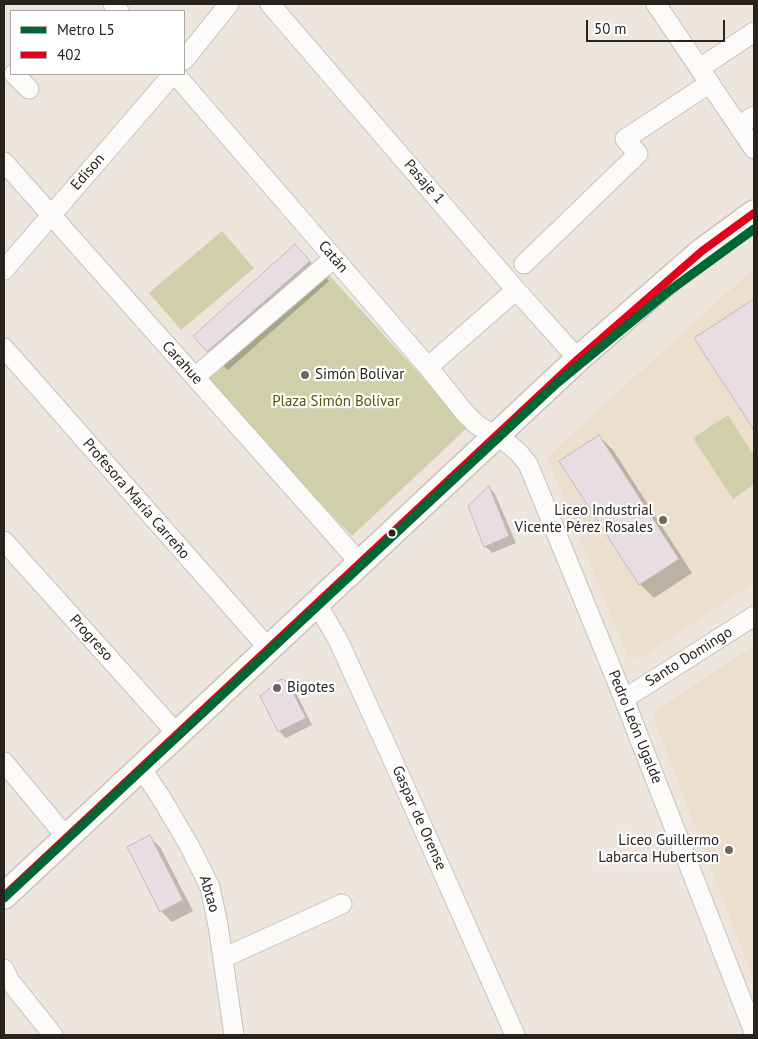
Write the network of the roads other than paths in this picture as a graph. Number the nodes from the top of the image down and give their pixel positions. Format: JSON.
{"nodes":[{"id":1,"x":229,"y":4,"type":"edge"},
{"id":2,"x":270,"y":4,"type":"edge"},
{"id":3,"x":656,"y":4,"type":"edge"},
{"id":4,"x":754,"y":32,"type":"edge"},
{"id":5,"x":185,"y":59,"type":"edge"},
{"id":6,"x":15,"y":75,"type":"edge"},
{"id":7,"x":173,"y":75,"type":"edge"},
{"id":8,"x":175,"y":75,"type":"edge"},
{"id":9,"x":705,"y":76,"type":"junction"},
{"id":10,"x":28,"y":90,"type":"dead end"},
{"id":11,"x":747,"y":121,"type":"edge"},
{"id":12,"x":754,"y":149,"type":"edge"},
{"id":13,"x":4,"y":162,"type":"edge"},
{"id":14,"x":754,"y":213,"type":"edge"},
{"id":15,"x":51,"y":215,"type":"junction"},
{"id":16,"x":334,"y":258,"type":"junction"},
{"id":17,"x":524,"y":264,"type":"dead end"},
{"id":18,"x":4,"y":270,"type":"edge"},
{"id":19,"x":516,"y":290,"type":"junction"},
{"id":20,"x":4,"y":348,"type":"edge"},
{"id":21,"x":578,"y":359,"type":"junction"},
{"id":22,"x":428,"y":367,"type":"junction"},
{"id":23,"x":195,"y":377,"type":"junction"},
{"id":24,"x":496,"y":436,"type":"junction"},
{"id":25,"x":4,"y":540,"type":"edge"},
{"id":26,"x":360,"y":563,"type":"junction"},
{"id":27,"x":317,"y":604,"type":"junction"},
{"id":28,"x":754,"y":616,"type":"edge"},
{"id":29,"x":269,"y":649,"type":"junction"},
{"id":30,"x":624,"y":698,"type":"junction"},
{"id":31,"x":178,"y":735,"type":"junction"},
{"id":32,"x":4,"y":762,"type":"edge"},
{"id":33,"x":141,"y":768,"type":"junction"},
{"id":34,"x":67,"y":838,"type":"junction"},
{"id":35,"x":4,"y":896,"type":"edge"},
{"id":36,"x":342,"y":904,"type":"dead end"},
{"id":37,"x":223,"y":958,"type":"junction"},
{"id":38,"x":6,"y":976,"type":"edge"},
{"id":39,"x":754,"y":1032,"type":"edge"},
{"id":40,"x":53,"y":1035,"type":"edge"},
{"id":41,"x":234,"y":1035,"type":"edge"},
{"id":42,"x":515,"y":1035,"type":"edge"}],
"edges":[{"from":1,"to":5,"type":"street"},
{"from":2,"to":19,"type":"street","name":"Pasaje 1"},
{"from":3,"to":9,"type":"street"},
{"from":4,"to":9,"type":"street"},
{"from":6,"to":10,"type":"street"},
{"from":7,"to":15,"type":"street","name":"Edison"},
{"from":8,"to":16,"type":"street","name":"Catán"},
{"from":9,"to":11,"type":"street"},
{"from":9,"to":17,"type":"street"},
{"from":11,"to":12,"type":"street"},
{"from":13,"to":15,"type":"street","name":"Carahue"},
{"from":14,"to":21,"type":"main road"},
{"from":15,"to":18,"type":"street","name":"Edison"},
{"from":15,"to":23,"type":"street","name":"Carahue"},
{"from":16,"to":22,"type":"street","name":"Catán"},
{"from":16,"to":23,"type":"street"},
{"from":19,"to":21,"type":"street","name":"Pasaje 1"},
{"from":19,"to":22,"type":"street"},
{"from":20,"to":29,"type":"street","name":"Profesora María Carreño"},
{"from":21,"to":24,"type":"main road"},
{"from":22,"to":24,"type":"street","name":"Catán"},
{"from":23,"to":26,"type":"street","name":"Carahue"},
{"from":24,"to":26,"type":"main road"},
{"from":24,"to":30,"type":"street","name":"Pedro León Ugalde"},
{"from":25,"to":31,"type":"street","name":"Progreso"},
{"from":26,"to":27,"type":"main road"},
{"from":27,"to":29,"type":"main road"},
{"from":27,"to":42,"type":"street","name":"Gaspar de Orense"},
{"from":28,"to":30,"type":"street","name":"Santo Domingo"},
{"from":29,"to":31,"type":"main road"},
{"from":30,"to":39,"type":"street","name":"Pedro León Ugalde"},
{"from":31,"to":33,"type":"main road"},
{"from":32,"to":34,"type":"street"},
{"from":33,"to":34,"type":"main road"},
{"from":33,"to":37,"type":"street","name":"Abtao"},
{"from":34,"to":35,"type":"main road"},
{"from":36,"to":37,"type":"street"},
{"from":37,"to":41,"type":"street","name":"Abtao"},
{"from":38,"to":40,"type":"street"}]}
